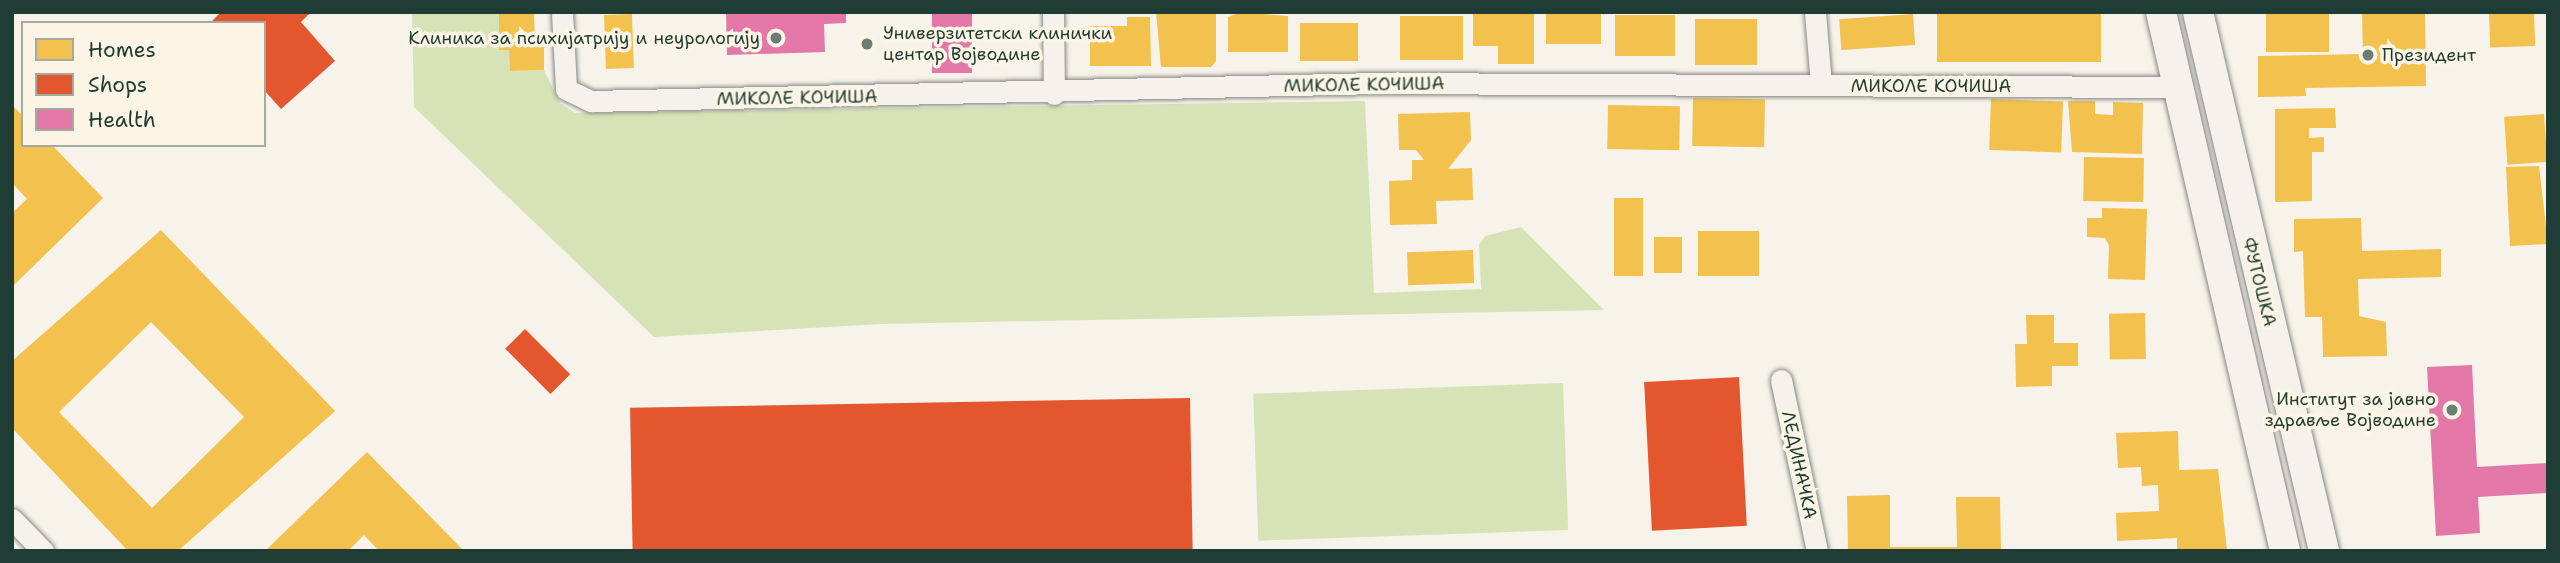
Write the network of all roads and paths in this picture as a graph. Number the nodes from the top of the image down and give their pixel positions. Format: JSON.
{"nodes":[{"id":1,"x":562,"y":12,"type":"edge"},
{"id":2,"x":1053,"y":12,"type":"edge"},
{"id":3,"x":1815,"y":12,"type":"edge"},
{"id":4,"x":2161,"y":12,"type":"edge"},
{"id":5,"x":2198,"y":12,"type":"edge"},
{"id":6,"x":1821,"y":85,"type":"junction"},
{"id":7,"x":2176,"y":88,"type":"junction"},
{"id":8,"x":1054,"y":94,"type":"junction"},
{"id":9,"x":1781,"y":380,"type":"dead end"},
{"id":10,"x":12,"y":519,"type":"edge"},
{"id":11,"x":43,"y":551,"type":"edge"},
{"id":12,"x":1818,"y":551,"type":"edge"},
{"id":13,"x":2286,"y":551,"type":"edge"},
{"id":14,"x":2325,"y":551,"type":"edge"}],
"edges":[{"from":1,"to":8,"type":"street","name":"МИКОЛЕ КОЧИША"},
{"from":2,"to":8,"type":"street"},
{"from":3,"to":6,"type":"street"},
{"from":4,"to":7,"type":"main road","name":"ФУТОШКА"},
{"from":5,"to":14,"type":"main road","name":"ФУТОШКА"},
{"from":6,"to":7,"type":"street","name":"МИКОЛЕ КОЧИША"},
{"from":6,"to":8,"type":"street","name":"МИКОЛЕ КОЧИША"},
{"from":7,"to":13,"type":"main road","name":"ФУТОШКА"},
{"from":9,"to":12,"type":"street","name":"ЛЕДИНАЧКА"},
{"from":10,"to":11,"type":"street"}]}
